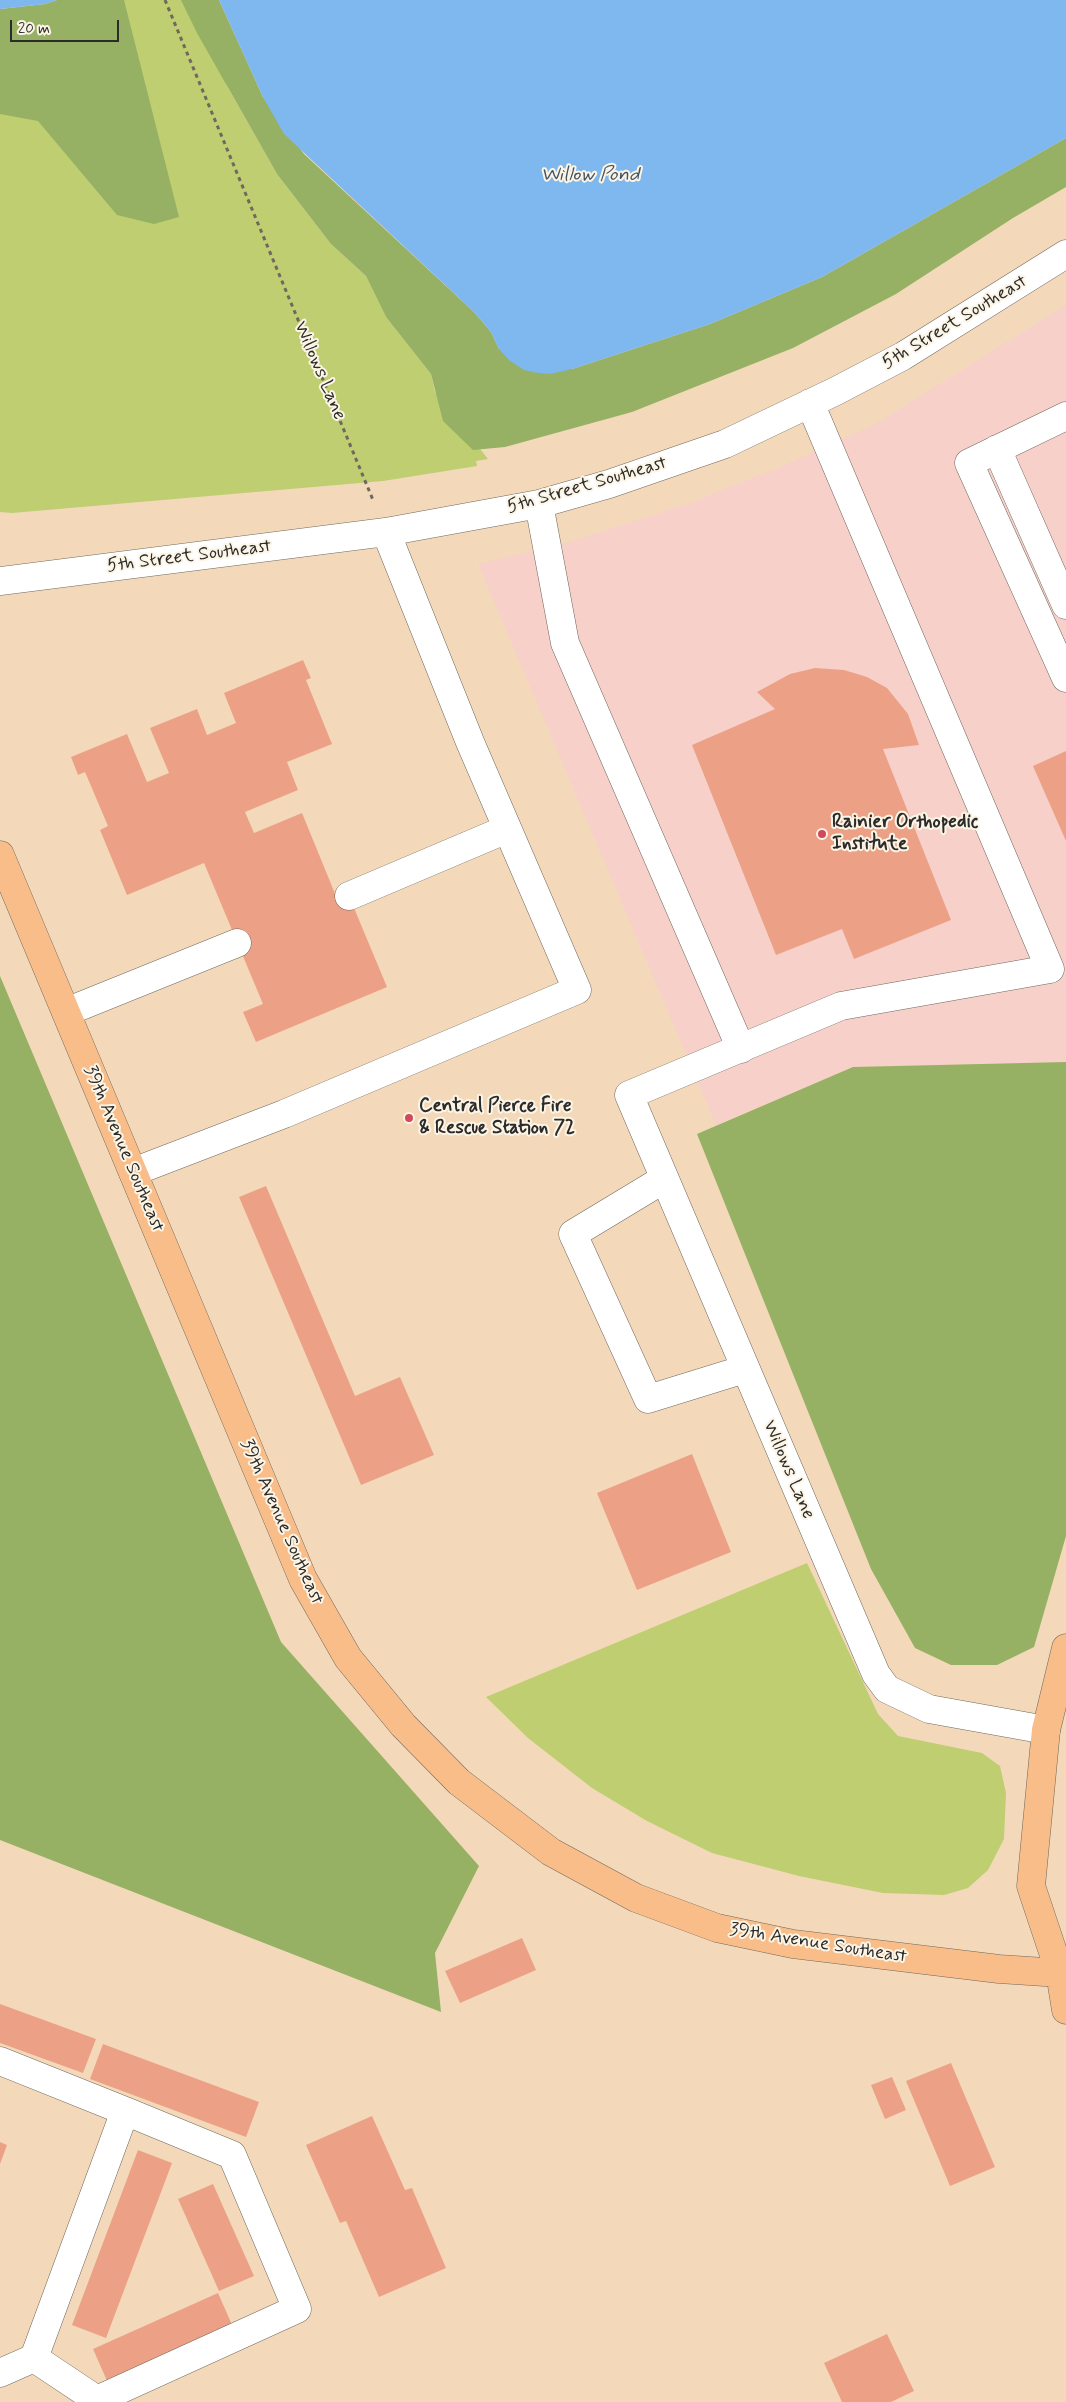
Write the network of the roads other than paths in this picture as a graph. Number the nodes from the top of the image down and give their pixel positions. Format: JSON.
{"nodes":[{"id":1,"x":1066,"y":254,"type":"edge"},
{"id":2,"x":810,"y":403,"type":"junction"},
{"id":3,"x":1066,"y":416,"type":"edge"},
{"id":4,"x":997,"y":449,"type":"junction"},
{"id":5,"x":539,"y":504,"type":"junction"},
{"id":6,"x":386,"y":532,"type":"junction"},
{"id":7,"x":0,"y":582,"type":"edge"},
{"id":8,"x":1066,"y":605,"type":"edge"},
{"id":9,"x":1066,"y":678,"type":"edge"},
{"id":10,"x":507,"y":829,"type":"junction"},
{"id":11,"x":0,"y":855,"type":"edge"},
{"id":12,"x":349,"y":896,"type":"dead end"},
{"id":13,"x":237,"y":943,"type":"dead end"},
{"id":14,"x":66,"y":1012,"type":"junction"},
{"id":15,"x":741,"y":1048,"type":"junction"},
{"id":16,"x":132,"y":1172,"type":"junction"},
{"id":17,"x":664,"y":1179,"type":"junction"},
{"id":18,"x":745,"y":1369,"type":"junction"},
{"id":19,"x":1066,"y":1648,"type":"edge"},
{"id":20,"x":1046,"y":1730,"type":"junction"},
{"id":21,"x":1064,"y":1967,"type":"edge"},
{"id":22,"x":1066,"y":2010,"type":"edge"},
{"id":23,"x":0,"y":2061,"type":"edge"},
{"id":24,"x":125,"y":2110,"type":"junction"},
{"id":25,"x":34,"y":2358,"type":"junction"},
{"id":26,"x":0,"y":2373,"type":"edge"}],
"edges":[{"from":1,"to":2,"type":"street","name":"5th Street Southeast"},
{"from":2,"to":5,"type":"street","name":"5th Street Southeast"},
{"from":2,"to":15,"type":"street"},
{"from":3,"to":4,"type":"street"},
{"from":4,"to":8,"type":"street"},
{"from":4,"to":9,"type":"street"},
{"from":5,"to":6,"type":"street","name":"5th Street Southeast"},
{"from":5,"to":15,"type":"street"},
{"from":6,"to":7,"type":"street","name":"5th Street Southeast"},
{"from":6,"to":10,"type":"street"},
{"from":10,"to":12,"type":"street"},
{"from":10,"to":16,"type":"street"},
{"from":11,"to":14,"type":"main road","name":"39th Avenue Southeast"},
{"from":13,"to":14,"type":"street"},
{"from":14,"to":16,"type":"main road","name":"39th Avenue Southeast"},
{"from":15,"to":17,"type":"street","name":"Willows Lane"},
{"from":16,"to":21,"type":"main road","name":"39th Avenue Southeast"},
{"from":17,"to":18,"type":"street","name":"Willows Lane"},
{"from":17,"to":18,"type":"street"},
{"from":18,"to":20,"type":"street","name":"Willows Lane"},
{"from":19,"to":20,"type":"main road"},
{"from":20,"to":21,"type":"main road"},
{"from":21,"to":22,"type":"main road"},
{"from":23,"to":24,"type":"street"},
{"from":24,"to":25,"type":"street"},
{"from":24,"to":25,"type":"street"},
{"from":25,"to":26,"type":"street"}]}
